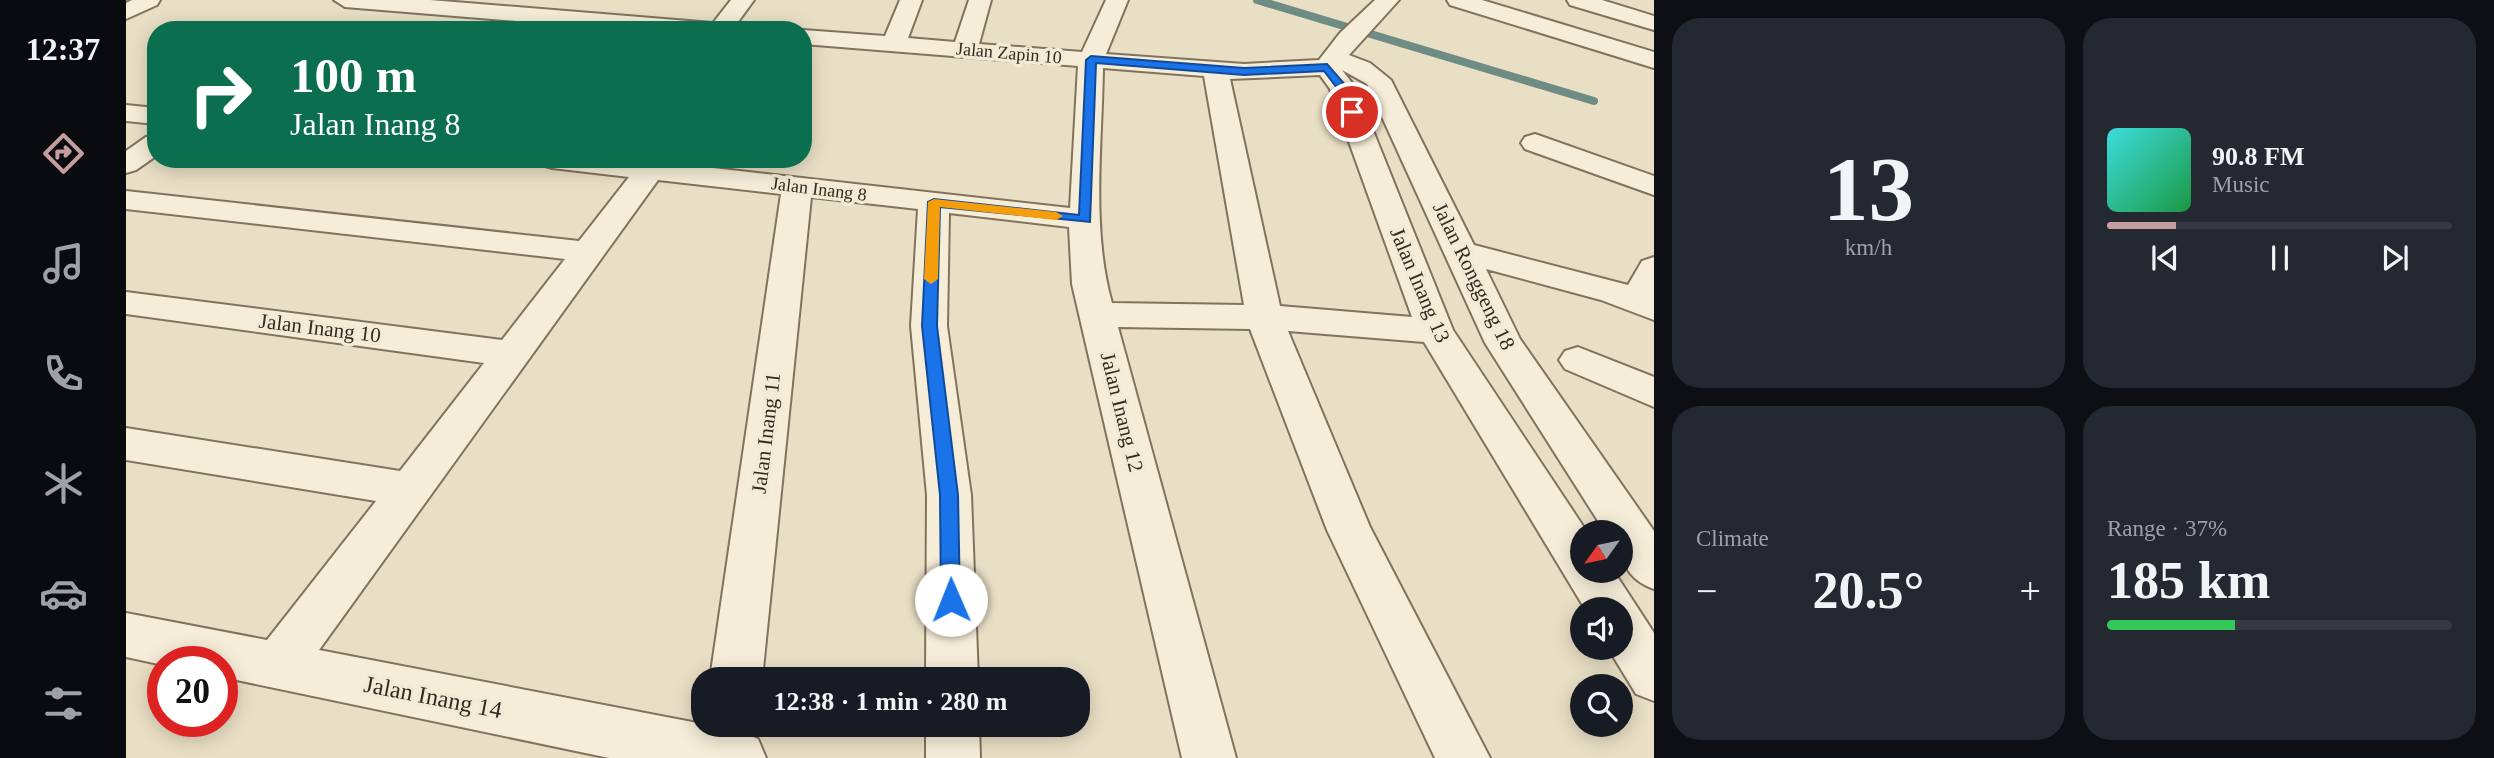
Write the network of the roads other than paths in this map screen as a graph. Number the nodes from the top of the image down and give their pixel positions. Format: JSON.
{"nodes":[{"id":1,"x":149,"y":0,"type":"edge"},
{"id":2,"x":345,"y":0,"type":"edge"},
{"id":3,"x":588,"y":0,"type":"edge"},
{"id":4,"x":743,"y":0,"type":"edge"},
{"id":5,"x":911,"y":0,"type":"edge"},
{"id":6,"x":980,"y":0,"type":"edge"},
{"id":7,"x":1117,"y":0,"type":"edge"},
{"id":8,"x":1388,"y":0,"type":"edge"},
{"id":9,"x":1458,"y":0,"type":"edge"},
{"id":10,"x":1578,"y":0,"type":"edge"},
{"id":11,"x":388,"y":2,"type":"edge"},
{"id":12,"x":480,"y":5,"type":"edge"},
{"id":13,"x":126,"y":12,"type":"edge"},
{"id":14,"x":569,"y":18,"type":"junction"},
{"id":15,"x":606,"y":21,"type":"edge"},
{"id":16,"x":726,"y":21,"type":"edge"},
{"id":17,"x":1654,"y":23,"type":"edge"},
{"id":18,"x":812,"y":38,"type":"edge"},
{"id":19,"x":894,"y":44,"type":"junction"},
{"id":20,"x":1344,"y":46,"type":"junction"},
{"id":21,"x":965,"y":50,"type":"junction"},
{"id":22,"x":1091,"y":60,"type":"junction"},
{"id":23,"x":1654,"y":60,"type":"edge"},
{"id":24,"x":1215,"y":69,"type":"junction"},
{"id":25,"x":126,"y":113,"type":"edge"},
{"id":26,"x":147,"y":115,"type":"edge"},
{"id":27,"x":1535,"y":143,"type":"dead end"},
{"id":28,"x":147,"y":149,"type":"edge"},
{"id":29,"x":126,"y":164,"type":"edge"},
{"id":30,"x":632,"y":168,"type":"edge"},
{"id":31,"x":650,"y":170,"type":"junction"},
{"id":32,"x":1654,"y":186,"type":"edge"},
{"id":33,"x":797,"y":187,"type":"junction"},
{"id":34,"x":126,"y":200,"type":"edge"},
{"id":35,"x":934,"y":202,"type":"junction"},
{"id":36,"x":1085,"y":219,"type":"junction"},
{"id":37,"x":1461,"y":252,"type":"junction"},
{"id":38,"x":589,"y":253,"type":"junction"},
{"id":39,"x":1654,"y":268,"type":"edge"},
{"id":40,"x":126,"y":303,"type":"edge"},
{"id":41,"x":1646,"y":305,"type":"edge"},
{"id":42,"x":1097,"y":315,"type":"junction"},
{"id":43,"x":1264,"y":317,"type":"junction"},
{"id":44,"x":1435,"y":331,"type":"junction"},
{"id":45,"x":513,"y":354,"type":"junction"},
{"id":46,"x":1578,"y":360,"type":"dead end"},
{"id":47,"x":1654,"y":393,"type":"edge"},
{"id":48,"x":126,"y":444,"type":"edge"},
{"id":49,"x":412,"y":490,"type":"junction"},
{"id":50,"x":1570,"y":544,"type":"edge"},
{"id":51,"x":1654,"y":569,"type":"edge"},
{"id":52,"x":126,"y":635,"type":"edge"},
{"id":53,"x":1633,"y":644,"type":"edge"},
{"id":54,"x":278,"y":666,"type":"junction"},
{"id":55,"x":737,"y":667,"type":"edge"},
{"id":56,"x":952,"y":667,"type":"edge"},
{"id":57,"x":1654,"y":677,"type":"edge"},
{"id":58,"x":952,"y":737,"type":"edge"},
{"id":59,"x":732,"y":746,"type":"edge"},
{"id":60,"x":953,"y":758,"type":"edge"},
{"id":61,"x":1209,"y":758,"type":"edge"},
{"id":62,"x":1463,"y":758,"type":"edge"}],
"edges":[{"from":1,"to":13,"type":"street"},
{"from":2,"to":11,"type":"street"},
{"from":3,"to":14,"type":"street"},
{"from":4,"to":16,"type":"street"},
{"from":5,"to":19,"type":"street"},
{"from":6,"to":21,"type":"street"},
{"from":7,"to":22,"type":"street"},
{"from":8,"to":20,"type":"street"},
{"from":9,"to":23,"type":"street"},
{"from":10,"to":17,"type":"street"},
{"from":11,"to":12,"type":"street"},
{"from":12,"to":14,"type":"street"},
{"from":14,"to":15,"type":"street"},
{"from":18,"to":19,"type":"street","name":"Jalan Zapin 10"},
{"from":19,"to":21,"type":"street","name":"Jalan Zapin 10"},
{"from":20,"to":24,"type":"street","name":"Jalan Zapin 10"},
{"from":20,"to":37,"type":"street","name":"Jalan Ronggeng 18"},
{"from":20,"to":44,"type":"street","name":"Jalan Inang 13"},
{"from":21,"to":22,"type":"street","name":"Jalan Zapin 10"},
{"from":22,"to":24,"type":"street","name":"Jalan Zapin 10"},
{"from":22,"to":36,"type":"street","name":"Jalan Inang 12"},
{"from":24,"to":43,"type":"street"},
{"from":25,"to":26,"type":"street"},
{"from":27,"to":32,"type":"street"},
{"from":28,"to":29,"type":"street"},
{"from":30,"to":31,"type":"street","name":"Jalan Inang 8"},
{"from":31,"to":33,"type":"street","name":"Jalan Inang 8"},
{"from":31,"to":38,"type":"street"},
{"from":33,"to":35,"type":"street","name":"Jalan Inang 8"},
{"from":33,"to":55,"type":"street","name":"Jalan Inang 11"},
{"from":34,"to":38,"type":"street"},
{"from":35,"to":36,"type":"street","name":"Jalan Inang 8"},
{"from":35,"to":56,"type":"street"},
{"from":36,"to":42,"type":"street","name":"Jalan Inang 12"},
{"from":37,"to":41,"type":"street"},
{"from":37,"to":51,"type":"street","name":"Jalan Ronggeng 18"},
{"from":38,"to":45,"type":"street"},
{"from":39,"to":41,"type":"street"},
{"from":40,"to":45,"type":"street","name":"Jalan Inang 10"},
{"from":42,"to":43,"type":"street"},
{"from":42,"to":61,"type":"street","name":"Jalan Inang 12"},
{"from":43,"to":44,"type":"street"},
{"from":43,"to":62,"type":"street"},
{"from":44,"to":50,"type":"street","name":"Jalan Inang 13"},
{"from":45,"to":49,"type":"street"},
{"from":46,"to":47,"type":"street"},
{"from":48,"to":49,"type":"street"},
{"from":49,"to":54,"type":"street"},
{"from":52,"to":54,"type":"street","name":"Jalan Inang 14"},
{"from":53,"to":57,"type":"street"},
{"from":54,"to":59,"type":"street","name":"Jalan Inang 14"},
{"from":58,"to":60,"type":"street"}]}
